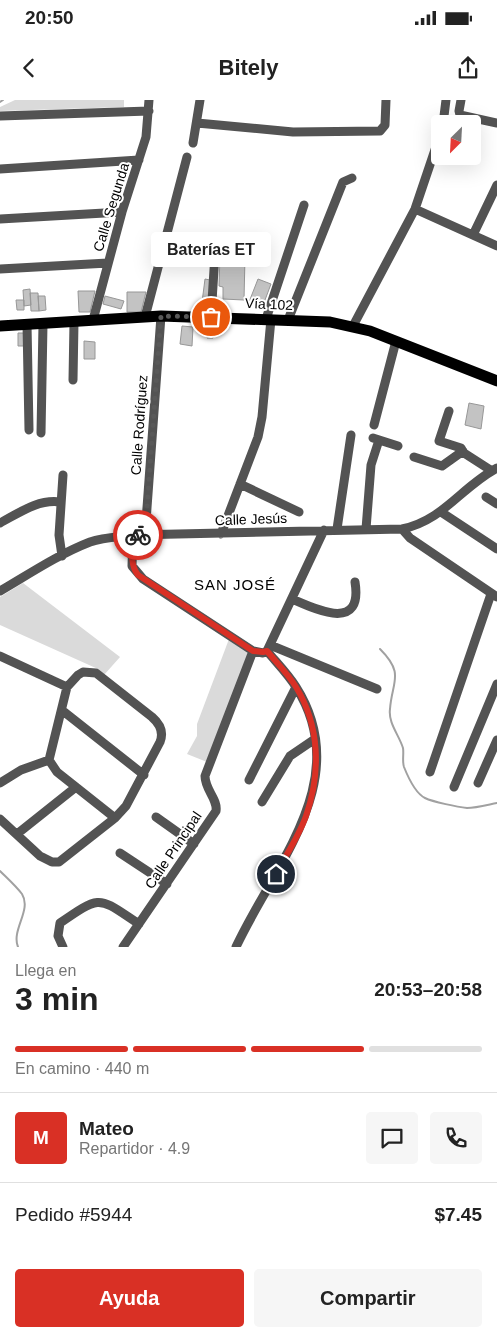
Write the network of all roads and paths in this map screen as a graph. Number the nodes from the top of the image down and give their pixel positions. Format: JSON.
{"nodes":[{"id":1,"x":150,"y":100,"type":"edge"},
{"id":2,"x":200,"y":100,"type":"edge"},
{"id":3,"x":386,"y":100,"type":"edge"},
{"id":4,"x":446,"y":100,"type":"edge"},
{"id":5,"x":461,"y":100,"type":"edge"},
{"id":6,"x":149,"y":111,"type":"junction"},
{"id":7,"x":445,"y":115,"type":"edge"},
{"id":8,"x":0,"y":116,"type":"edge"},
{"id":9,"x":197,"y":123,"type":"junction"},
{"id":10,"x":497,"y":123,"type":"edge"},
{"id":11,"x":193,"y":143,"type":"dead end"},
{"id":12,"x":187,"y":157,"type":"dead end"},
{"id":13,"x":139,"y":160,"type":"junction"},
{"id":14,"x":431,"y":162,"type":"edge"},
{"id":15,"x":0,"y":169,"type":"edge"},
{"id":16,"x":352,"y":178,"type":"dead end"},
{"id":17,"x":497,"y":186,"type":"edge"},
{"id":18,"x":304,"y":205,"type":"dead end"},
{"id":19,"x":415,"y":209,"type":"junction"},
{"id":20,"x":122,"y":212,"type":"junction"},
{"id":21,"x":0,"y":219,"type":"edge"},
{"id":22,"x":473,"y":235,"type":"junction"},
{"id":23,"x":497,"y":246,"type":"edge"},
{"id":24,"x":215,"y":254,"type":"dead end"},
{"id":25,"x":108,"y":263,"type":"junction"},
{"id":26,"x":0,"y":269,"type":"edge"},
{"id":27,"x":161,"y":316,"type":"junction"},
{"id":28,"x":144,"y":317,"type":"junction"},
{"id":29,"x":211,"y":317,"type":"junction"},
{"id":30,"x":268,"y":319,"type":"junction"},
{"id":31,"x":93,"y":320,"type":"junction"},
{"id":32,"x":288,"y":320,"type":"junction"},
{"id":33,"x":74,"y":322,"type":"junction"},
{"id":34,"x":27,"y":324,"type":"junction"},
{"id":35,"x":43,"y":324,"type":"junction"},
{"id":36,"x":0,"y":326,"type":"edge"},
{"id":37,"x":353,"y":326,"type":"junction"},
{"id":38,"x":396,"y":341,"type":"junction"},
{"id":39,"x":73,"y":380,"type":"dead end"},
{"id":40,"x":497,"y":381,"type":"edge"},
{"id":41,"x":449,"y":411,"type":"dead end"},
{"id":42,"x":374,"y":425,"type":"dead end"},
{"id":43,"x":29,"y":430,"type":"dead end"},
{"id":44,"x":41,"y":433,"type":"dead end"},
{"id":45,"x":352,"y":435,"type":"dead end"},
{"id":46,"x":398,"y":446,"type":"dead end"},
{"id":47,"x":463,"y":451,"type":"junction"},
{"id":48,"x":414,"y":457,"type":"dead end"},
{"id":49,"x":494,"y":470,"type":"edge"},
{"id":50,"x":62,"y":475,"type":"dead end"},
{"id":51,"x":240,"y":484,"type":"junction"},
{"id":52,"x":486,"y":497,"type":"dead end"},
{"id":53,"x":60,"y":502,"type":"junction"},
{"id":54,"x":497,"y":504,"type":"edge"},
{"id":55,"x":299,"y":512,"type":"dead end"},
{"id":56,"x":440,"y":512,"type":"junction"},
{"id":57,"x":0,"y":523,"type":"edge"},
{"id":58,"x":402,"y":528,"type":"junction"},
{"id":59,"x":337,"y":529,"type":"junction"},
{"id":60,"x":366,"y":529,"type":"junction"},
{"id":61,"x":324,"y":530,"type":"junction"},
{"id":62,"x":221,"y":534,"type":"junction"},
{"id":63,"x":133,"y":535,"type":"junction"},
{"id":64,"x":145,"y":535,"type":"junction"},
{"id":65,"x":497,"y":549,"type":"edge"},
{"id":66,"x":62,"y":556,"type":"junction"},
{"id":67,"x":355,"y":582,"type":"dead end"},
{"id":68,"x":0,"y":591,"type":"edge"},
{"id":69,"x":494,"y":596,"type":"edge"},
{"id":70,"x":292,"y":599,"type":"junction"},
{"id":71,"x":268,"y":648,"type":"junction"},
{"id":72,"x":253,"y":651,"type":"junction"},
{"id":73,"x":0,"y":656,"type":"edge"},
{"id":74,"x":497,"y":684,"type":"edge"},
{"id":75,"x":68,"y":687,"type":"junction"},
{"id":76,"x":296,"y":687,"type":"junction"},
{"id":77,"x":377,"y":689,"type":"dead end"},
{"id":78,"x":63,"y":711,"type":"junction"},
{"id":79,"x":315,"y":739,"type":"junction"},
{"id":80,"x":497,"y":740,"type":"edge"},
{"id":81,"x":49,"y":760,"type":"junction"},
{"id":82,"x":430,"y":772,"type":"dead end"},
{"id":83,"x":144,"y":775,"type":"junction"},
{"id":84,"x":249,"y":780,"type":"dead end"},
{"id":85,"x":0,"y":783,"type":"edge"},
{"id":86,"x":478,"y":783,"type":"dead end"},
{"id":87,"x":76,"y":787,"type":"junction"},
{"id":88,"x":454,"y":787,"type":"dead end"},
{"id":89,"x":262,"y":802,"type":"dead end"},
{"id":90,"x":156,"y":817,"type":"dead end"},
{"id":91,"x":115,"y":818,"type":"junction"},
{"id":92,"x":0,"y":819,"type":"edge"},
{"id":93,"x":17,"y":834,"type":"junction"},
{"id":94,"x":194,"y":844,"type":"junction"},
{"id":95,"x":120,"y":853,"type":"dead end"},
{"id":96,"x":167,"y":884,"type":"junction"},
{"id":97,"x":139,"y":924,"type":"junction"},
{"id":98,"x":63,"y":947,"type":"edge"},
{"id":99,"x":123,"y":947,"type":"edge"},
{"id":100,"x":236,"y":947,"type":"edge"}],
"edges":[{"from":1,"to":6,"type":"street","name":"Calle Segunda"},
{"from":2,"to":9,"type":"street"},
{"from":3,"to":9,"type":"street"},
{"from":4,"to":7,"type":"street"},
{"from":5,"to":10,"type":"street"},
{"from":6,"to":8,"type":"street"},
{"from":6,"to":13,"type":"street","name":"Calle Segunda"},
{"from":9,"to":11,"type":"street"},
{"from":12,"to":28,"type":"street"},
{"from":13,"to":15,"type":"street"},
{"from":13,"to":20,"type":"street","name":"Calle Segunda"},
{"from":14,"to":19,"type":"street"},
{"from":16,"to":32,"type":"street"},
{"from":17,"to":22,"type":"street"},
{"from":18,"to":30,"type":"street"},
{"from":19,"to":22,"type":"street"},
{"from":19,"to":37,"type":"street"},
{"from":20,"to":21,"type":"street"},
{"from":20,"to":25,"type":"street","name":"Calle Segunda"},
{"from":22,"to":23,"type":"street"},
{"from":24,"to":29,"type":"street"},
{"from":25,"to":26,"type":"street"},
{"from":25,"to":31,"type":"street","name":"Calle Segunda"},
{"from":27,"to":28,"type":"main road","name":"Vía 102"},
{"from":27,"to":29,"type":"main road","name":"Vía 102"},
{"from":27,"to":64,"type":"street","name":"Calle Rodríguez"},
{"from":28,"to":31,"type":"main road","name":"Vía 102"},
{"from":29,"to":30,"type":"main road","name":"Vía 102"},
{"from":30,"to":32,"type":"main road","name":"Vía 102"},
{"from":30,"to":51,"type":"street"},
{"from":31,"to":33,"type":"main road","name":"Vía 102"},
{"from":32,"to":37,"type":"main road","name":"Vía 102"},
{"from":33,"to":35,"type":"main road","name":"Vía 102"},
{"from":33,"to":39,"type":"street"},
{"from":34,"to":35,"type":"main road","name":"Vía 102"},
{"from":34,"to":36,"type":"main road","name":"Vía 102"},
{"from":34,"to":43,"type":"street"},
{"from":35,"to":44,"type":"street"},
{"from":37,"to":38,"type":"main road","name":"Vía 102"},
{"from":38,"to":40,"type":"main road","name":"Vía 102"},
{"from":38,"to":42,"type":"street"},
{"from":41,"to":47,"type":"street"},
{"from":45,"to":59,"type":"street"},
{"from":46,"to":60,"type":"street"},
{"from":47,"to":48,"type":"street"},
{"from":47,"to":49,"type":"street"},
{"from":49,"to":56,"type":"street","name":"Calle Jesús"},
{"from":50,"to":53,"type":"street"},
{"from":51,"to":55,"type":"street"},
{"from":51,"to":62,"type":"street"},
{"from":52,"to":54,"type":"street"},
{"from":53,"to":57,"type":"street"},
{"from":53,"to":66,"type":"street"},
{"from":56,"to":58,"type":"street","name":"Calle Jesús"},
{"from":56,"to":65,"type":"street"},
{"from":58,"to":60,"type":"street","name":"Calle Jesús"},
{"from":58,"to":69,"type":"street"},
{"from":59,"to":60,"type":"street","name":"Calle Jesús"},
{"from":59,"to":61,"type":"street","name":"Calle Jesús"},
{"from":61,"to":62,"type":"street","name":"Calle Jesús"},
{"from":61,"to":70,"type":"street"},
{"from":62,"to":64,"type":"street","name":"Calle Jesús"},
{"from":63,"to":64,"type":"street","name":"Calle Jesús"},
{"from":63,"to":66,"type":"street","name":"Calle Jesús"},
{"from":63,"to":72,"type":"street"},
{"from":66,"to":68,"type":"street","name":"Calle Jesús"},
{"from":67,"to":70,"type":"street"},
{"from":69,"to":82,"type":"street"},
{"from":70,"to":71,"type":"street"},
{"from":71,"to":72,"type":"street"},
{"from":71,"to":76,"type":"street"},
{"from":71,"to":77,"type":"street"},
{"from":72,"to":94,"type":"street","name":"Calle Principal"},
{"from":73,"to":75,"type":"street"},
{"from":74,"to":88,"type":"street"},
{"from":75,"to":78,"type":"street"},
{"from":75,"to":83,"type":"street"},
{"from":76,"to":79,"type":"street"},
{"from":76,"to":84,"type":"street"},
{"from":78,"to":81,"type":"street"},
{"from":78,"to":83,"type":"street"},
{"from":79,"to":89,"type":"street"},
{"from":79,"to":100,"type":"street"},
{"from":80,"to":86,"type":"street"},
{"from":81,"to":85,"type":"street"},
{"from":81,"to":87,"type":"street"},
{"from":83,"to":91,"type":"street"},
{"from":87,"to":91,"type":"street"},
{"from":87,"to":93,"type":"street"},
{"from":90,"to":94,"type":"street"},
{"from":91,"to":93,"type":"street"},
{"from":92,"to":93,"type":"street"},
{"from":94,"to":96,"type":"street","name":"Calle Principal"},
{"from":95,"to":96,"type":"street"},
{"from":96,"to":97,"type":"street","name":"Calle Principal"},
{"from":97,"to":98,"type":"street"},
{"from":97,"to":99,"type":"street","name":"Calle Principal"}]}
